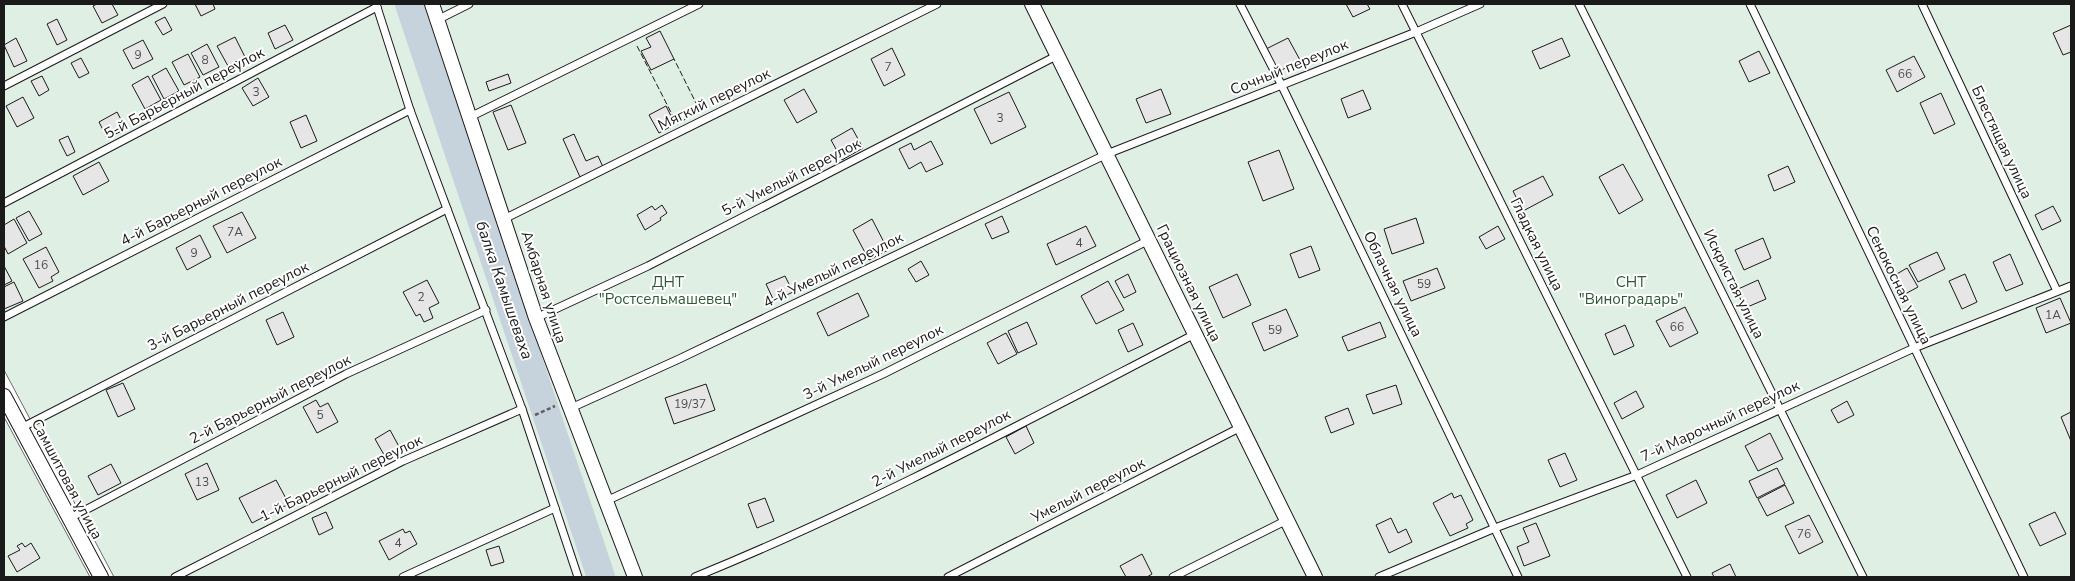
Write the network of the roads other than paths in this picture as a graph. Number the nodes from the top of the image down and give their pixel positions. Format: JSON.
{"nodes":[{"id":1,"x":163,"y":4,"type":"edge"},
{"id":2,"x":432,"y":4,"type":"edge"},
{"id":3,"x":469,"y":4,"type":"edge"},
{"id":4,"x":699,"y":4,"type":"edge"},
{"id":5,"x":937,"y":4,"type":"edge"},
{"id":6,"x":1032,"y":4,"type":"edge"},
{"id":7,"x":1240,"y":4,"type":"edge"},
{"id":8,"x":1402,"y":4,"type":"edge"},
{"id":9,"x":1480,"y":4,"type":"edge"},
{"id":10,"x":1579,"y":4,"type":"edge"},
{"id":11,"x":1750,"y":4,"type":"edge"},
{"id":12,"x":1922,"y":4,"type":"edge"},
{"id":13,"x":377,"y":5,"type":"edge"},
{"id":14,"x":436,"y":20,"type":"junction"},
{"id":15,"x":1416,"y":32,"type":"junction"},
{"id":16,"x":1058,"y":55,"type":"junction"},
{"id":17,"x":1281,"y":84,"type":"junction"},
{"id":18,"x":4,"y":86,"type":"edge"},
{"id":19,"x":410,"y":110,"type":"junction"},
{"id":20,"x":470,"y":117,"type":"junction"},
{"id":21,"x":1107,"y":154,"type":"junction"},
{"id":22,"x":4,"y":202,"type":"edge"},
{"id":23,"x":448,"y":209,"type":"junction"},
{"id":24,"x":504,"y":219,"type":"junction"},
{"id":25,"x":1149,"y":240,"type":"junction"},
{"id":26,"x":2071,"y":286,"type":"edge"},
{"id":27,"x":2057,"y":291,"type":"junction"},
{"id":28,"x":486,"y":310,"type":"junction"},
{"id":29,"x":4,"y":317,"type":"edge"},
{"id":30,"x":536,"y":318,"type":"junction"},
{"id":31,"x":1195,"y":334,"type":"junction"},
{"id":32,"x":1914,"y":348,"type":"junction"},
{"id":33,"x":4,"y":396,"type":"edge"},
{"id":34,"x":568,"y":405,"type":"junction"},
{"id":35,"x":1780,"y":408,"type":"junction"},
{"id":36,"x":522,"y":409,"type":"junction"},
{"id":37,"x":1241,"y":427,"type":"junction"},
{"id":38,"x":21,"y":428,"type":"junction"},
{"id":39,"x":1637,"y":475,"type":"junction"},
{"id":40,"x":606,"y":501,"type":"junction"},
{"id":41,"x":555,"y":508,"type":"junction"},
{"id":42,"x":70,"y":518,"type":"junction"},
{"id":43,"x":1287,"y":520,"type":"junction"},
{"id":44,"x":1495,"y":528,"type":"junction"},
{"id":45,"x":101,"y":577,"type":"edge"},
{"id":46,"x":175,"y":577,"type":"edge"},
{"id":47,"x":403,"y":577,"type":"edge"},
{"id":48,"x":578,"y":577,"type":"edge"},
{"id":49,"x":635,"y":577,"type":"edge"},
{"id":50,"x":695,"y":577,"type":"edge"},
{"id":51,"x":948,"y":577,"type":"edge"},
{"id":52,"x":1173,"y":577,"type":"edge"},
{"id":53,"x":1315,"y":577,"type":"edge"},
{"id":54,"x":1379,"y":577,"type":"edge"},
{"id":55,"x":1518,"y":577,"type":"edge"},
{"id":56,"x":1687,"y":577,"type":"edge"},
{"id":57,"x":1863,"y":577,"type":"edge"},
{"id":58,"x":2024,"y":577,"type":"edge"}],
"edges":[{"from":1,"to":18,"type":"lane"},
{"from":2,"to":14,"type":"street","name":"Амбарная улица"},
{"from":3,"to":14,"type":"lane"},
{"from":4,"to":20,"type":"lane"},
{"from":5,"to":24,"type":"lane","name":"Мягкий переулок"},
{"from":6,"to":16,"type":"street","name":"Грациозная улица"},
{"from":7,"to":17,"type":"lane","name":"Облачная улица"},
{"from":8,"to":15,"type":"lane","name":"Гладкая улица"},
{"from":9,"to":15,"type":"lane","name":"Сочный переулок"},
{"from":10,"to":35,"type":"lane","name":"Искристая улица"},
{"from":11,"to":32,"type":"lane","name":"Сенокосная улица"},
{"from":12,"to":27,"type":"lane","name":"Блестящая улица"},
{"from":13,"to":19,"type":"lane"},
{"from":13,"to":22,"type":"lane","name":"5-й Барьерный переулок"},
{"from":14,"to":20,"type":"street","name":"Амбарная улица"},
{"from":15,"to":17,"type":"lane","name":"Сочный переулок"},
{"from":15,"to":39,"type":"lane","name":"Гладкая улица"},
{"from":16,"to":21,"type":"street","name":"Грациозная улица"},
{"from":16,"to":30,"type":"lane","name":"5-й Умелый переулок"},
{"from":17,"to":21,"type":"lane","name":"Сочный переулок"},
{"from":17,"to":44,"type":"lane","name":"Облачная улица"},
{"from":19,"to":23,"type":"lane"},
{"from":19,"to":29,"type":"lane","name":"4-й Барьерный переулок"},
{"from":20,"to":24,"type":"street","name":"Амбарная улица"},
{"from":21,"to":25,"type":"street","name":"Грациозная улица"},
{"from":21,"to":34,"type":"lane","name":"4-й Умелый переулок"},
{"from":23,"to":28,"type":"lane"},
{"from":23,"to":38,"type":"lane","name":"3-й Барьерный переулок"},
{"from":24,"to":30,"type":"street","name":"Амбарная улица"},
{"from":25,"to":31,"type":"street","name":"Грациозная улица"},
{"from":25,"to":40,"type":"lane","name":"3-й Умелый переулок"},
{"from":26,"to":27,"type":"lane","name":"7-й Марочный переулок"},
{"from":27,"to":32,"type":"lane","name":"7-й Марочный переулок"},
{"from":28,"to":36,"type":"lane"},
{"from":28,"to":42,"type":"lane","name":"2-й Барьерный переулок"},
{"from":30,"to":34,"type":"street","name":"Амбарная улица"},
{"from":31,"to":37,"type":"street","name":"Грациозная улица"},
{"from":31,"to":50,"type":"lane","name":"2-й Умелый переулок"},
{"from":32,"to":35,"type":"lane","name":"7-й Марочный переулок"},
{"from":32,"to":58,"type":"lane","name":"Сенокосная улица"},
{"from":33,"to":38,"type":"street","name":"Самшитовая улица"},
{"from":34,"to":40,"type":"street","name":"Амбарная улица"},
{"from":35,"to":39,"type":"lane","name":"7-й Марочный переулок"},
{"from":35,"to":57,"type":"lane","name":"Искристая улица"},
{"from":36,"to":41,"type":"lane"},
{"from":36,"to":46,"type":"lane","name":"1-й Барьерный переулок"},
{"from":37,"to":43,"type":"street","name":"Грациозная улица"},
{"from":37,"to":51,"type":"lane","name":"Умелый переулок"},
{"from":38,"to":42,"type":"street","name":"Самшитовая улица"},
{"from":39,"to":44,"type":"lane","name":"7-й Марочный переулок"},
{"from":39,"to":56,"type":"lane","name":"Гладкая улица"},
{"from":40,"to":49,"type":"street","name":"Амбарная улица"},
{"from":41,"to":47,"type":"lane"},
{"from":41,"to":48,"type":"lane"},
{"from":42,"to":45,"type":"street","name":"Самшитовая улица"},
{"from":43,"to":52,"type":"lane"},
{"from":43,"to":53,"type":"street","name":"Грациозная улица"},
{"from":44,"to":54,"type":"lane","name":"7-й Марочный переулок"},
{"from":44,"to":55,"type":"lane","name":"Облачная улица"}]}
